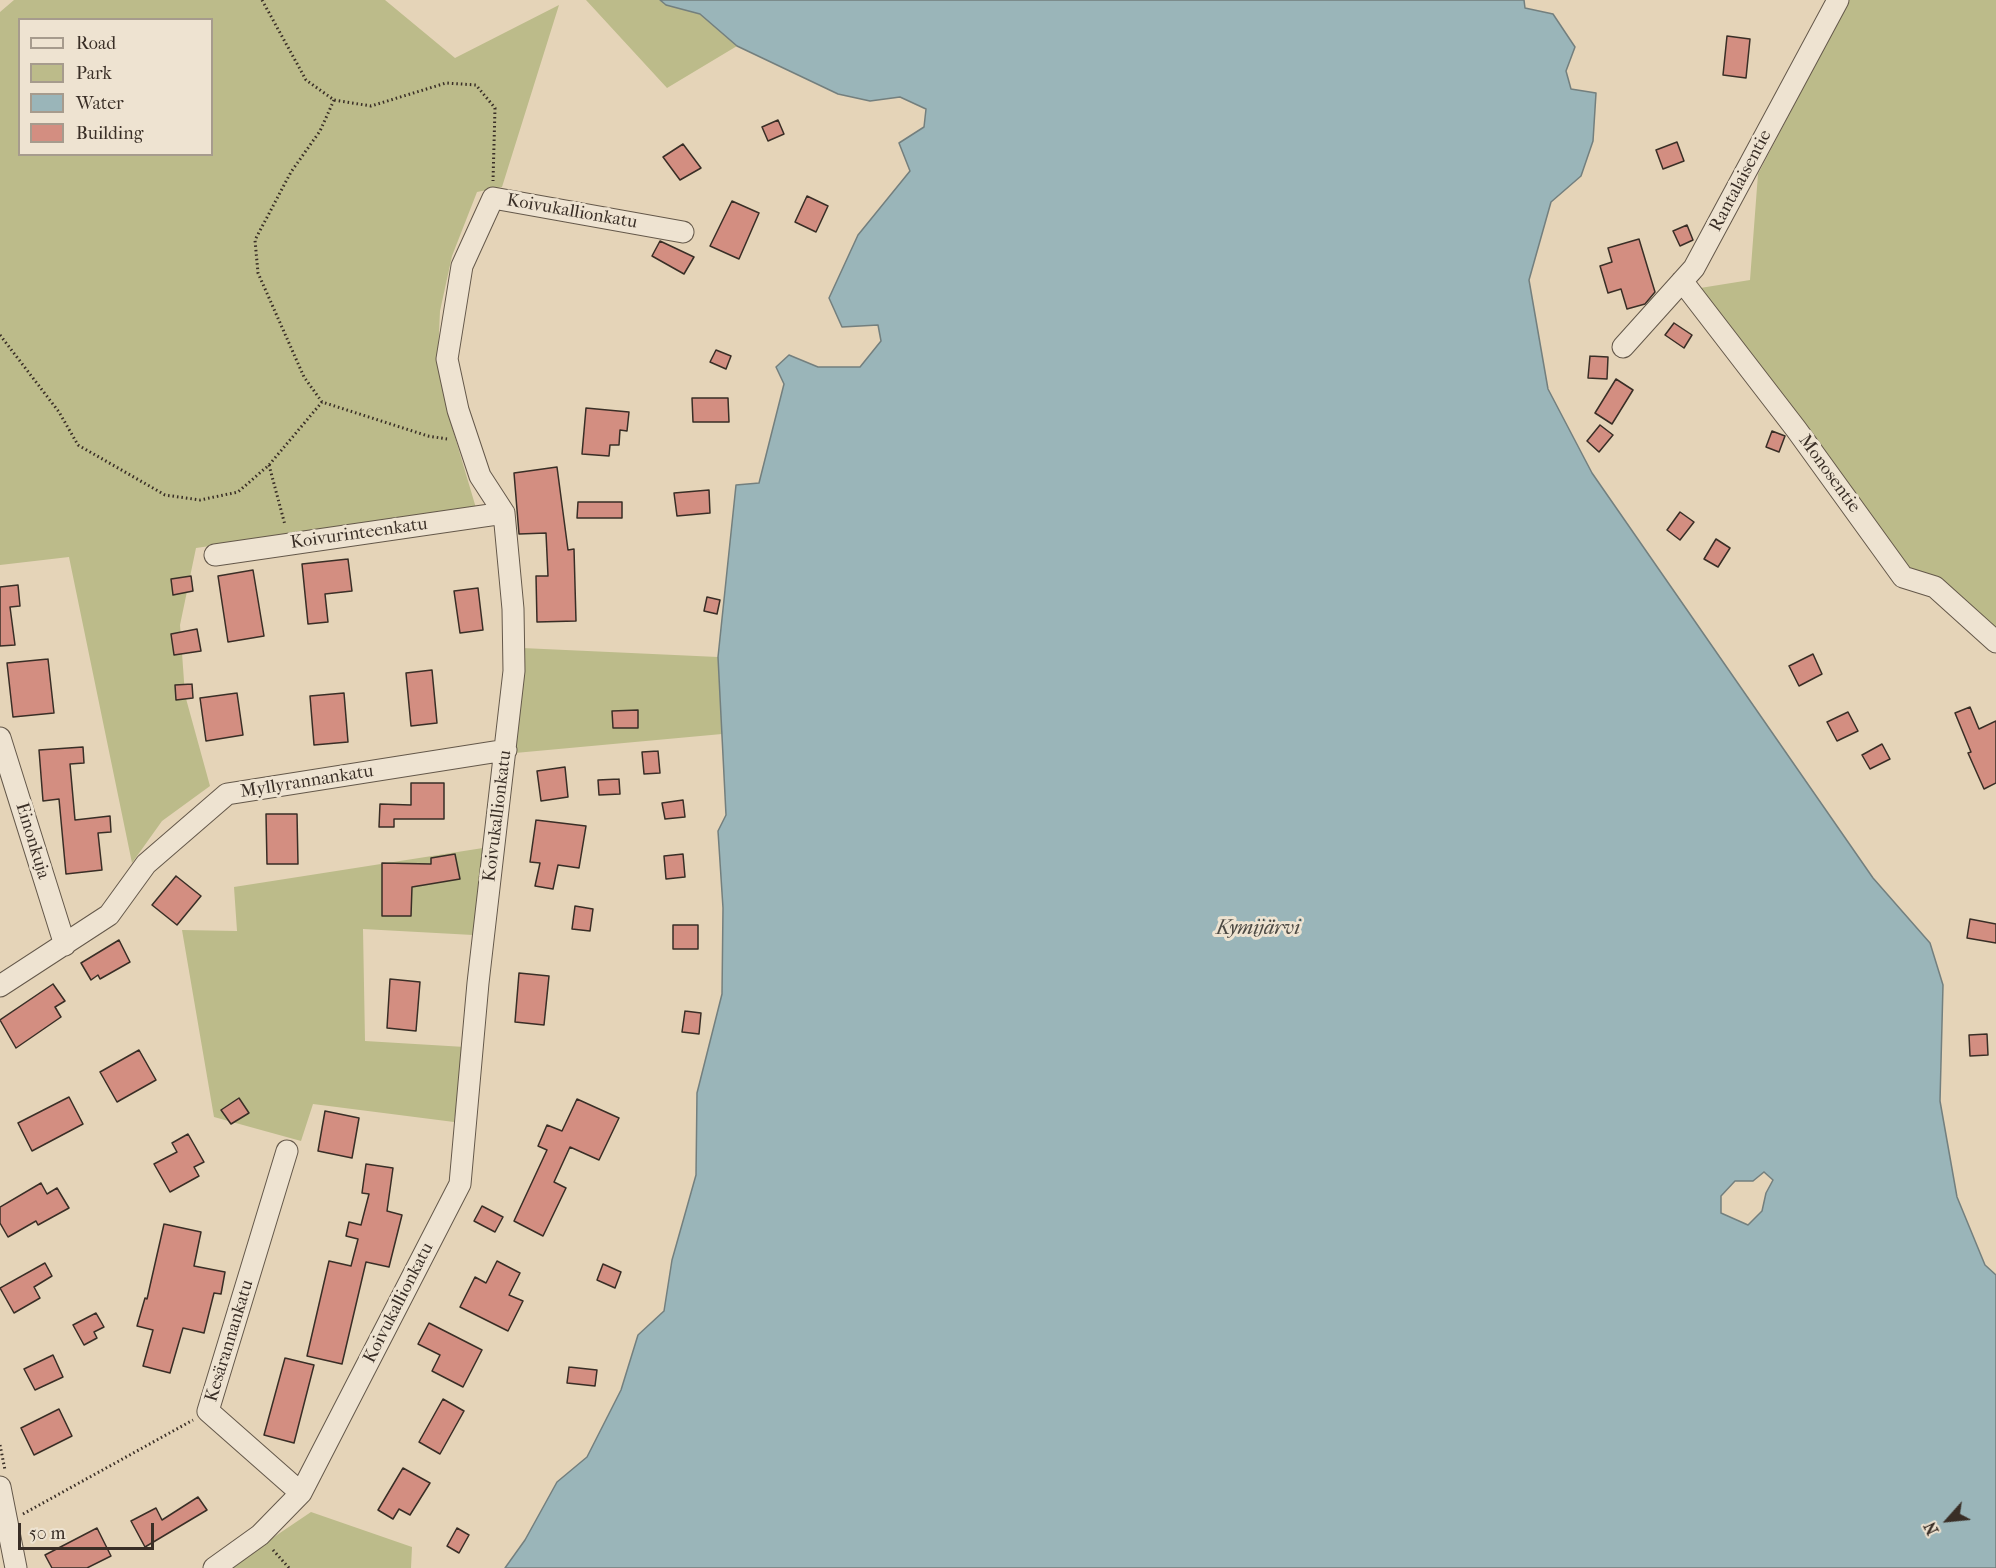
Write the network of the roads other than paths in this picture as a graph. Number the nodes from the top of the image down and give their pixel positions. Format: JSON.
{"nodes":[{"id":1,"x":1838,"y":0,"type":"edge"},
{"id":2,"x":683,"y":232,"type":"dead end"},
{"id":3,"x":1682,"y":280,"type":"junction"},
{"id":4,"x":1623,"y":347,"type":"dead end"},
{"id":5,"x":504,"y":513,"type":"junction"},
{"id":6,"x":215,"y":555,"type":"dead end"},
{"id":7,"x":1996,"y":642,"type":"edge"},
{"id":8,"x":0,"y":738,"type":"edge"},
{"id":9,"x":506,"y":750,"type":"junction"},
{"id":10,"x":65,"y":945,"type":"junction"},
{"id":11,"x":0,"y":986,"type":"edge"},
{"id":12,"x":287,"y":1151,"type":"dead end"},
{"id":13,"x":0,"y":1487,"type":"edge"},
{"id":14,"x":301,"y":1493,"type":"junction"},
{"id":15,"x":16,"y":1568,"type":"edge"},
{"id":16,"x":214,"y":1568,"type":"edge"}],
"edges":[{"from":1,"to":3,"type":"street","name":"Rantalaisentie"},
{"from":2,"to":5,"type":"street","name":"Koivukallionkatu"},
{"from":3,"to":4,"type":"street","name":"Rantalaisentie"},
{"from":3,"to":7,"type":"street","name":"Monosentie"},
{"from":5,"to":6,"type":"street","name":"Koivurinteenkatu"},
{"from":5,"to":9,"type":"street","name":"Koivukallionkatu"},
{"from":8,"to":10,"type":"street","name":"Einonkuja"},
{"from":9,"to":10,"type":"street","name":"Myllyrannankatu"},
{"from":9,"to":14,"type":"street","name":"Koivukallionkatu"},
{"from":10,"to":11,"type":"street","name":"Myllyrannankatu"},
{"from":12,"to":14,"type":"street","name":"Kesärannankatu"},
{"from":13,"to":15,"type":"street"},
{"from":14,"to":16,"type":"street","name":"Koivukallionkatu"}]}
